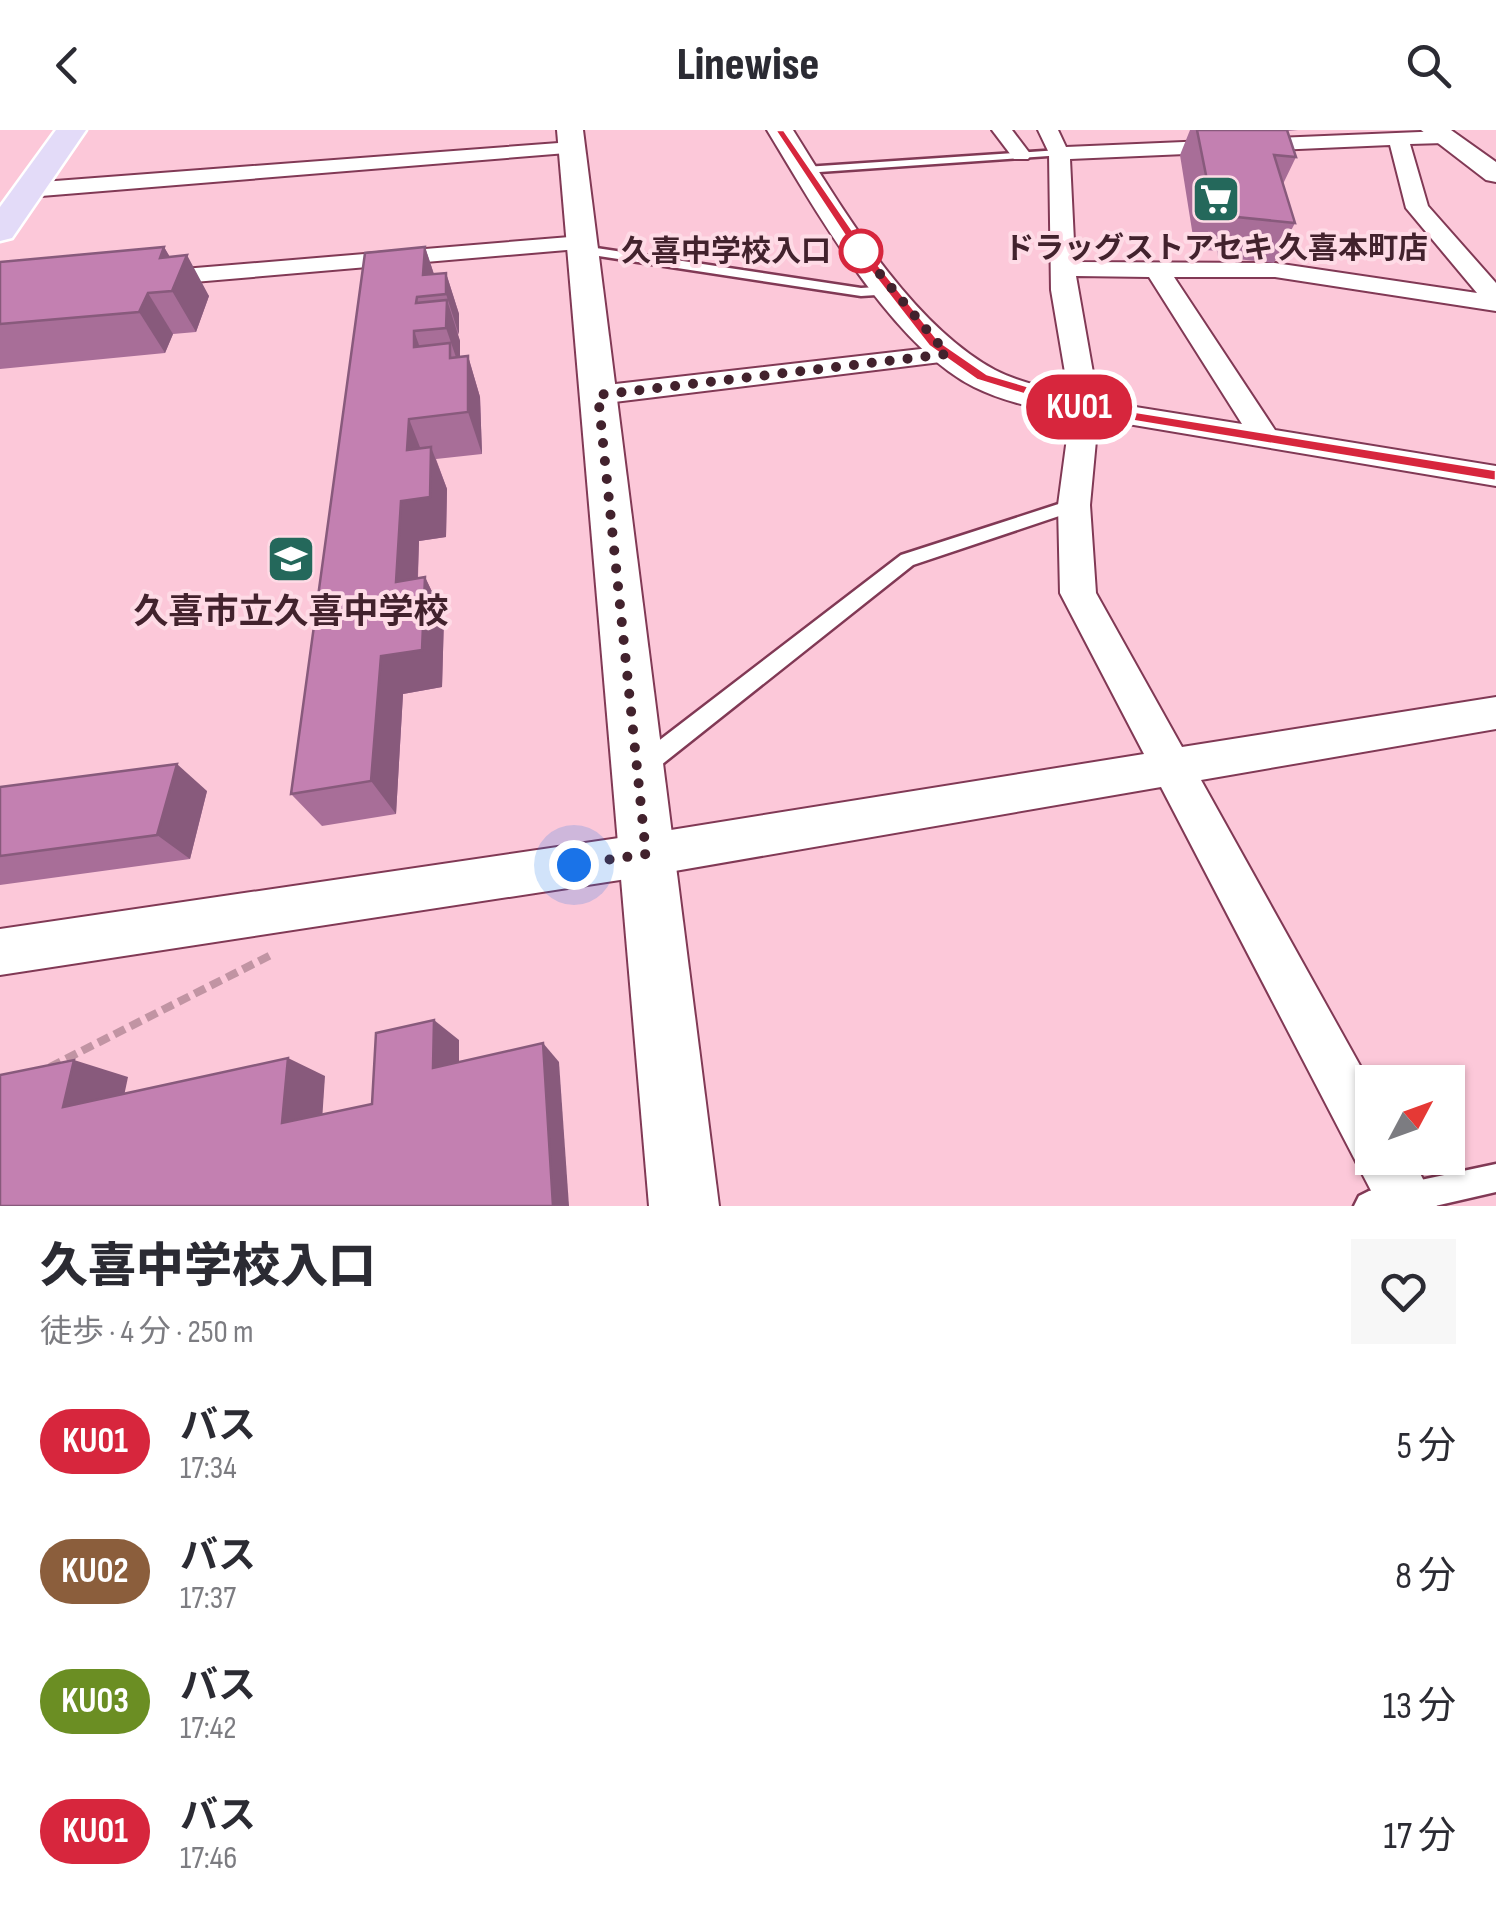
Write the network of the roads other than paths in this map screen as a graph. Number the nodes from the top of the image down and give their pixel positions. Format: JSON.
{"nodes":[{"id":1,"x":72,"y":130,"type":"edge"},
{"id":2,"x":780,"y":130,"type":"edge"},
{"id":3,"x":1002,"y":130,"type":"edge"},
{"id":4,"x":1439,"y":134,"type":"edge"},
{"id":5,"x":1398,"y":138,"type":"junction"},
{"id":6,"x":571,"y":139,"type":"edge"},
{"id":7,"x":1054,"y":141,"type":"edge"},
{"id":8,"x":1020,"y":155,"type":"junction"},
{"id":9,"x":1484,"y":157,"type":"edge"},
{"id":10,"x":805,"y":170,"type":"junction"},
{"id":11,"x":1496,"y":174,"type":"edge"},
{"id":12,"x":29,"y":190,"type":"junction"},
{"id":13,"x":0,"y":231,"type":"edge"},
{"id":14,"x":583,"y":246,"type":"junction"},
{"id":15,"x":1066,"y":269,"type":"junction"},
{"id":16,"x":1158,"y":271,"type":"junction"},
{"id":17,"x":116,"y":282,"type":"edge"},
{"id":18,"x":892,"y":290,"type":"junction"},
{"id":19,"x":1496,"y":301,"type":"edge"},
{"id":20,"x":947,"y":354,"type":"junction"},
{"id":21,"x":598,"y":395,"type":"junction"},
{"id":22,"x":1085,"y":408,"type":"junction"},
{"id":23,"x":1266,"y":438,"type":"junction"},
{"id":24,"x":1496,"y":476,"type":"edge"},
{"id":25,"x":1074,"y":505,"type":"junction"},
{"id":26,"x":1496,"y":713,"type":"edge"},
{"id":27,"x":1170,"y":768,"type":"junction"},
{"id":28,"x":637,"y":770,"type":"junction"},
{"id":29,"x":646,"y":854,"type":"junction"},
{"id":30,"x":0,"y":952,"type":"edge"},
{"id":31,"x":1355,"y":1107,"type":"edge"},
{"id":32,"x":1496,"y":1178,"type":"edge"},
{"id":33,"x":1392,"y":1192,"type":"edge"},
{"id":34,"x":684,"y":1206,"type":"edge"}],
"edges":[{"from":1,"to":12,"type":"main road"},
{"from":2,"to":10,"type":"street"},
{"from":3,"to":8,"type":"street"},
{"from":4,"to":5,"type":"street"},
{"from":4,"to":9,"type":"street"},
{"from":5,"to":7,"type":"street"},
{"from":5,"to":19,"type":"street"},
{"from":6,"to":12,"type":"street"},
{"from":6,"to":14,"type":"street"},
{"from":7,"to":8,"type":"lane"},
{"from":7,"to":15,"type":"street"},
{"from":8,"to":10,"type":"lane"},
{"from":9,"to":11,"type":"street"},
{"from":10,"to":18,"type":"street"},
{"from":12,"to":13,"type":"main road"},
{"from":14,"to":17,"type":"street"},
{"from":14,"to":18,"type":"lane"},
{"from":14,"to":21,"type":"street"},
{"from":15,"to":16,"type":"street"},
{"from":15,"to":22,"type":"street"},
{"from":16,"to":19,"type":"street"},
{"from":16,"to":23,"type":"street"},
{"from":18,"to":20,"type":"street"},
{"from":20,"to":21,"type":"street"},
{"from":20,"to":22,"type":"street"},
{"from":21,"to":28,"type":"street"},
{"from":22,"to":23,"type":"street"},
{"from":22,"to":25,"type":"street"},
{"from":23,"to":24,"type":"street"},
{"from":25,"to":27,"type":"street"},
{"from":25,"to":28,"type":"lane"},
{"from":26,"to":27,"type":"street"},
{"from":27,"to":29,"type":"street"},
{"from":27,"to":31,"type":"street"},
{"from":28,"to":29,"type":"street"},
{"from":29,"to":30,"type":"street"},
{"from":29,"to":34,"type":"street"},
{"from":32,"to":33,"type":"lane"}]}
